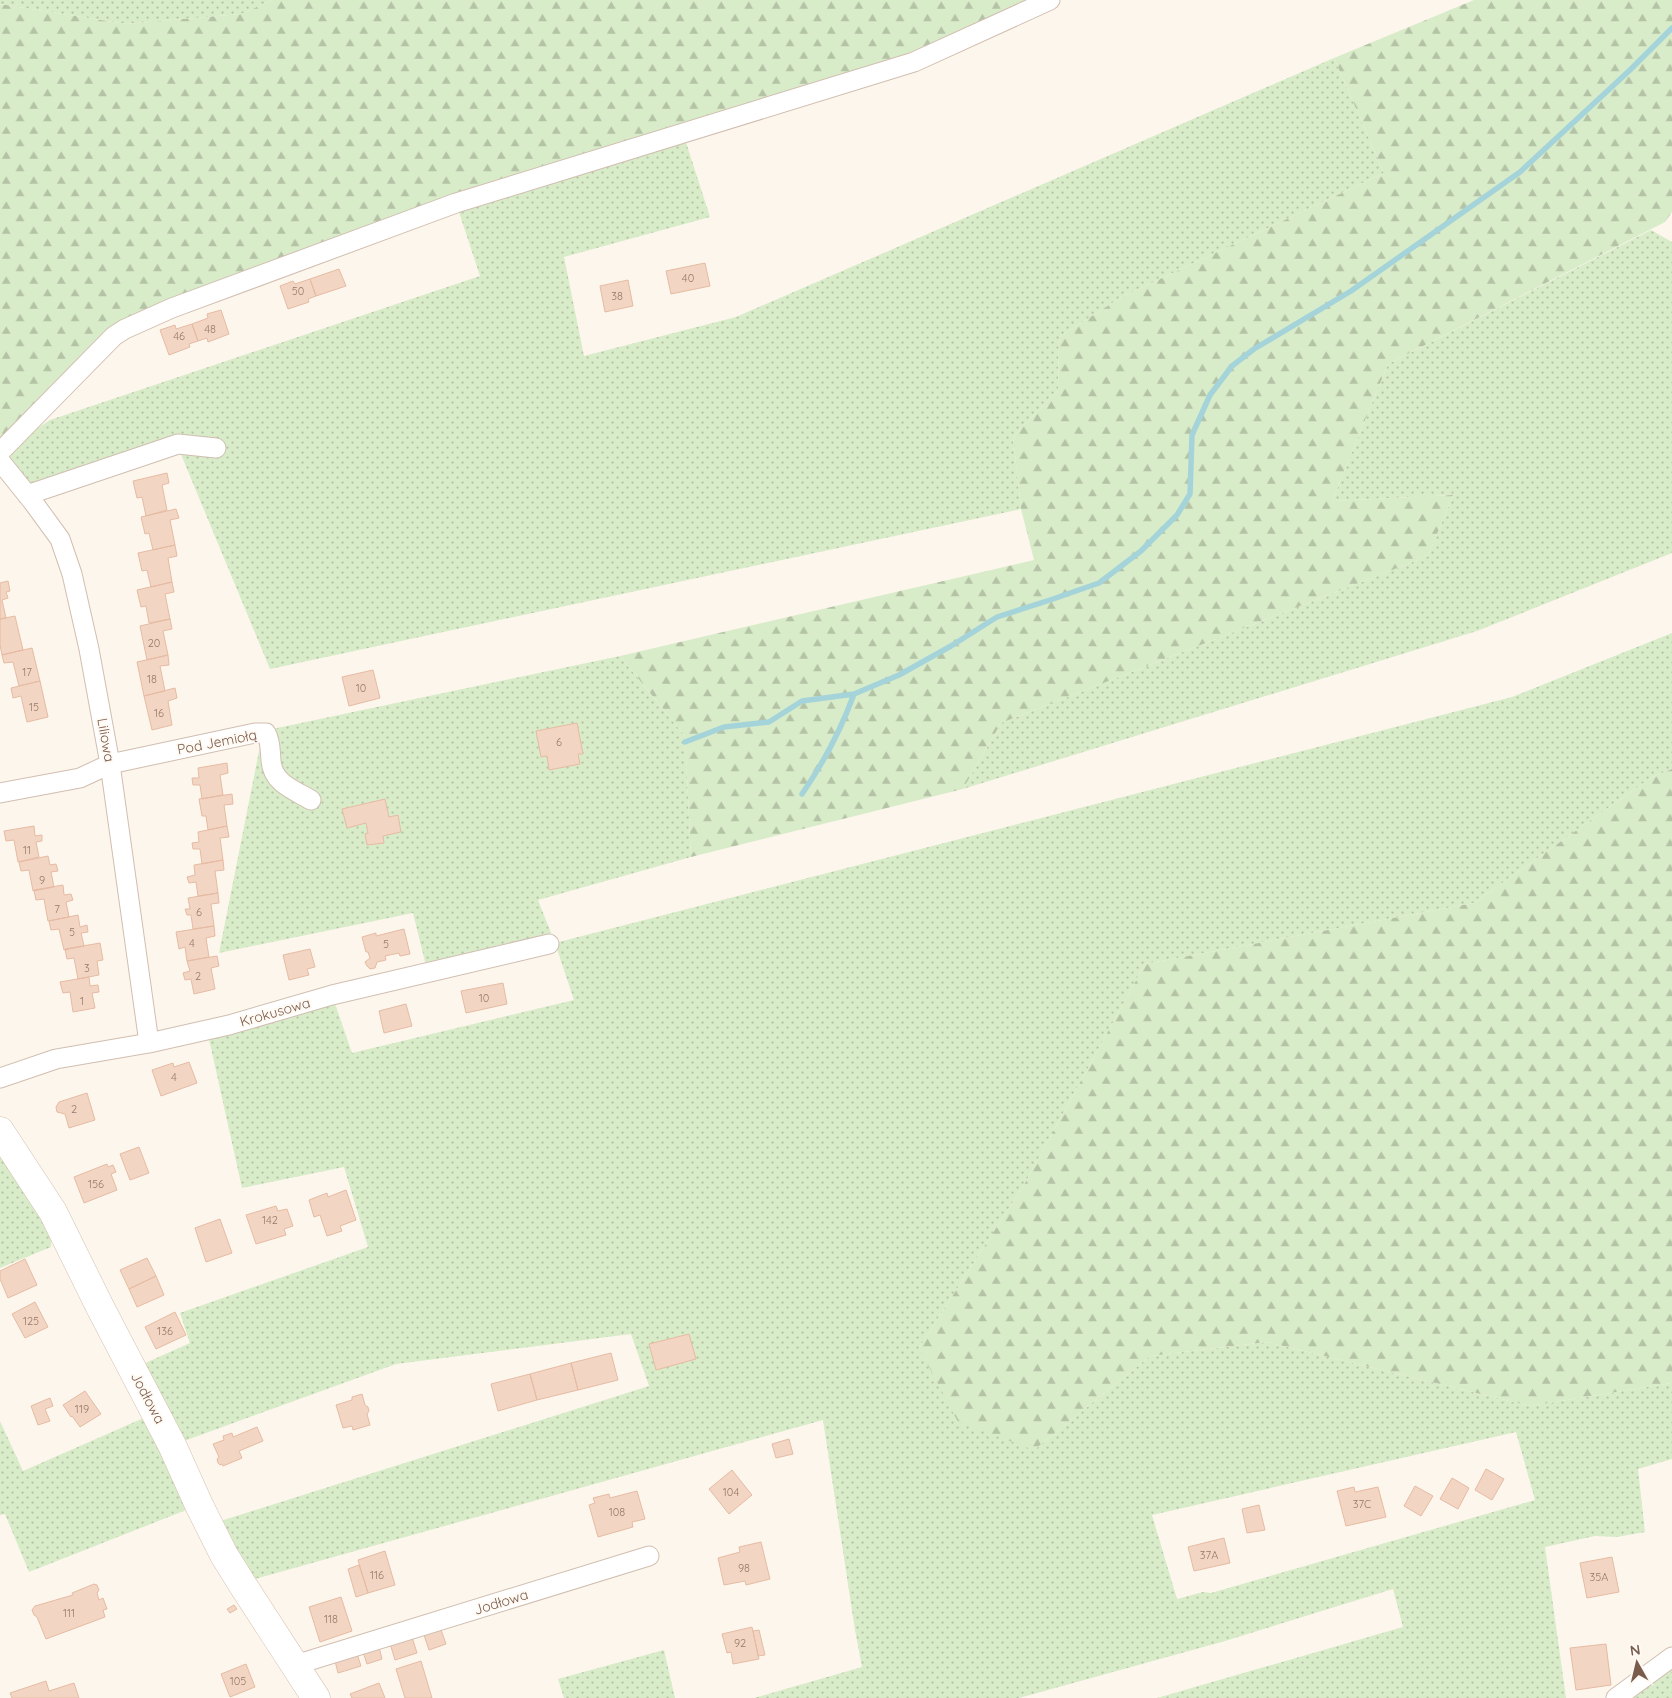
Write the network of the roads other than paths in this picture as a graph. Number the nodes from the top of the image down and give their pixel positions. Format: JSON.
{"nodes":[{"id":1,"x":1050,"y":0,"type":"edge"},
{"id":2,"x":216,"y":448,"type":"dead end"},
{"id":3,"x":0,"y":452,"type":"edge"},
{"id":4,"x":0,"y":460,"type":"edge"},
{"id":5,"x":27,"y":495,"type":"junction"},
{"id":6,"x":110,"y":764,"type":"junction"},
{"id":7,"x":0,"y":793,"type":"edge"},
{"id":8,"x":311,"y":800,"type":"dead end"},
{"id":9,"x":549,"y":944,"type":"dead end"},
{"id":10,"x":149,"y":1043,"type":"junction"},
{"id":11,"x":0,"y":1078,"type":"edge"},
{"id":12,"x":0,"y":1131,"type":"edge"},
{"id":13,"x":649,"y":1556,"type":"dead end"},
{"id":14,"x":1672,"y":1657,"type":"edge"},
{"id":15,"x":295,"y":1665,"type":"junction"},
{"id":16,"x":316,"y":1698,"type":"edge"},
{"id":17,"x":1616,"y":1698,"type":"edge"}],
"edges":[{"from":1,"to":3,"type":"street"},
{"from":2,"to":5,"type":"street"},
{"from":4,"to":5,"type":"street","name":"Liliowa"},
{"from":5,"to":6,"type":"street","name":"Liliowa"},
{"from":6,"to":7,"type":"street"},
{"from":6,"to":8,"type":"street","name":"Pod Jemiołą"},
{"from":6,"to":10,"type":"street","name":"Liliowa"},
{"from":9,"to":10,"type":"street","name":"Krokusowa"},
{"from":10,"to":11,"type":"street","name":"Krokusowa"},
{"from":12,"to":15,"type":"street","name":"Jodłowa"},
{"from":13,"to":15,"type":"street","name":"Jodłowa"},
{"from":14,"to":17,"type":"street"},
{"from":15,"to":16,"type":"street","name":"Jodłowa"}]}
